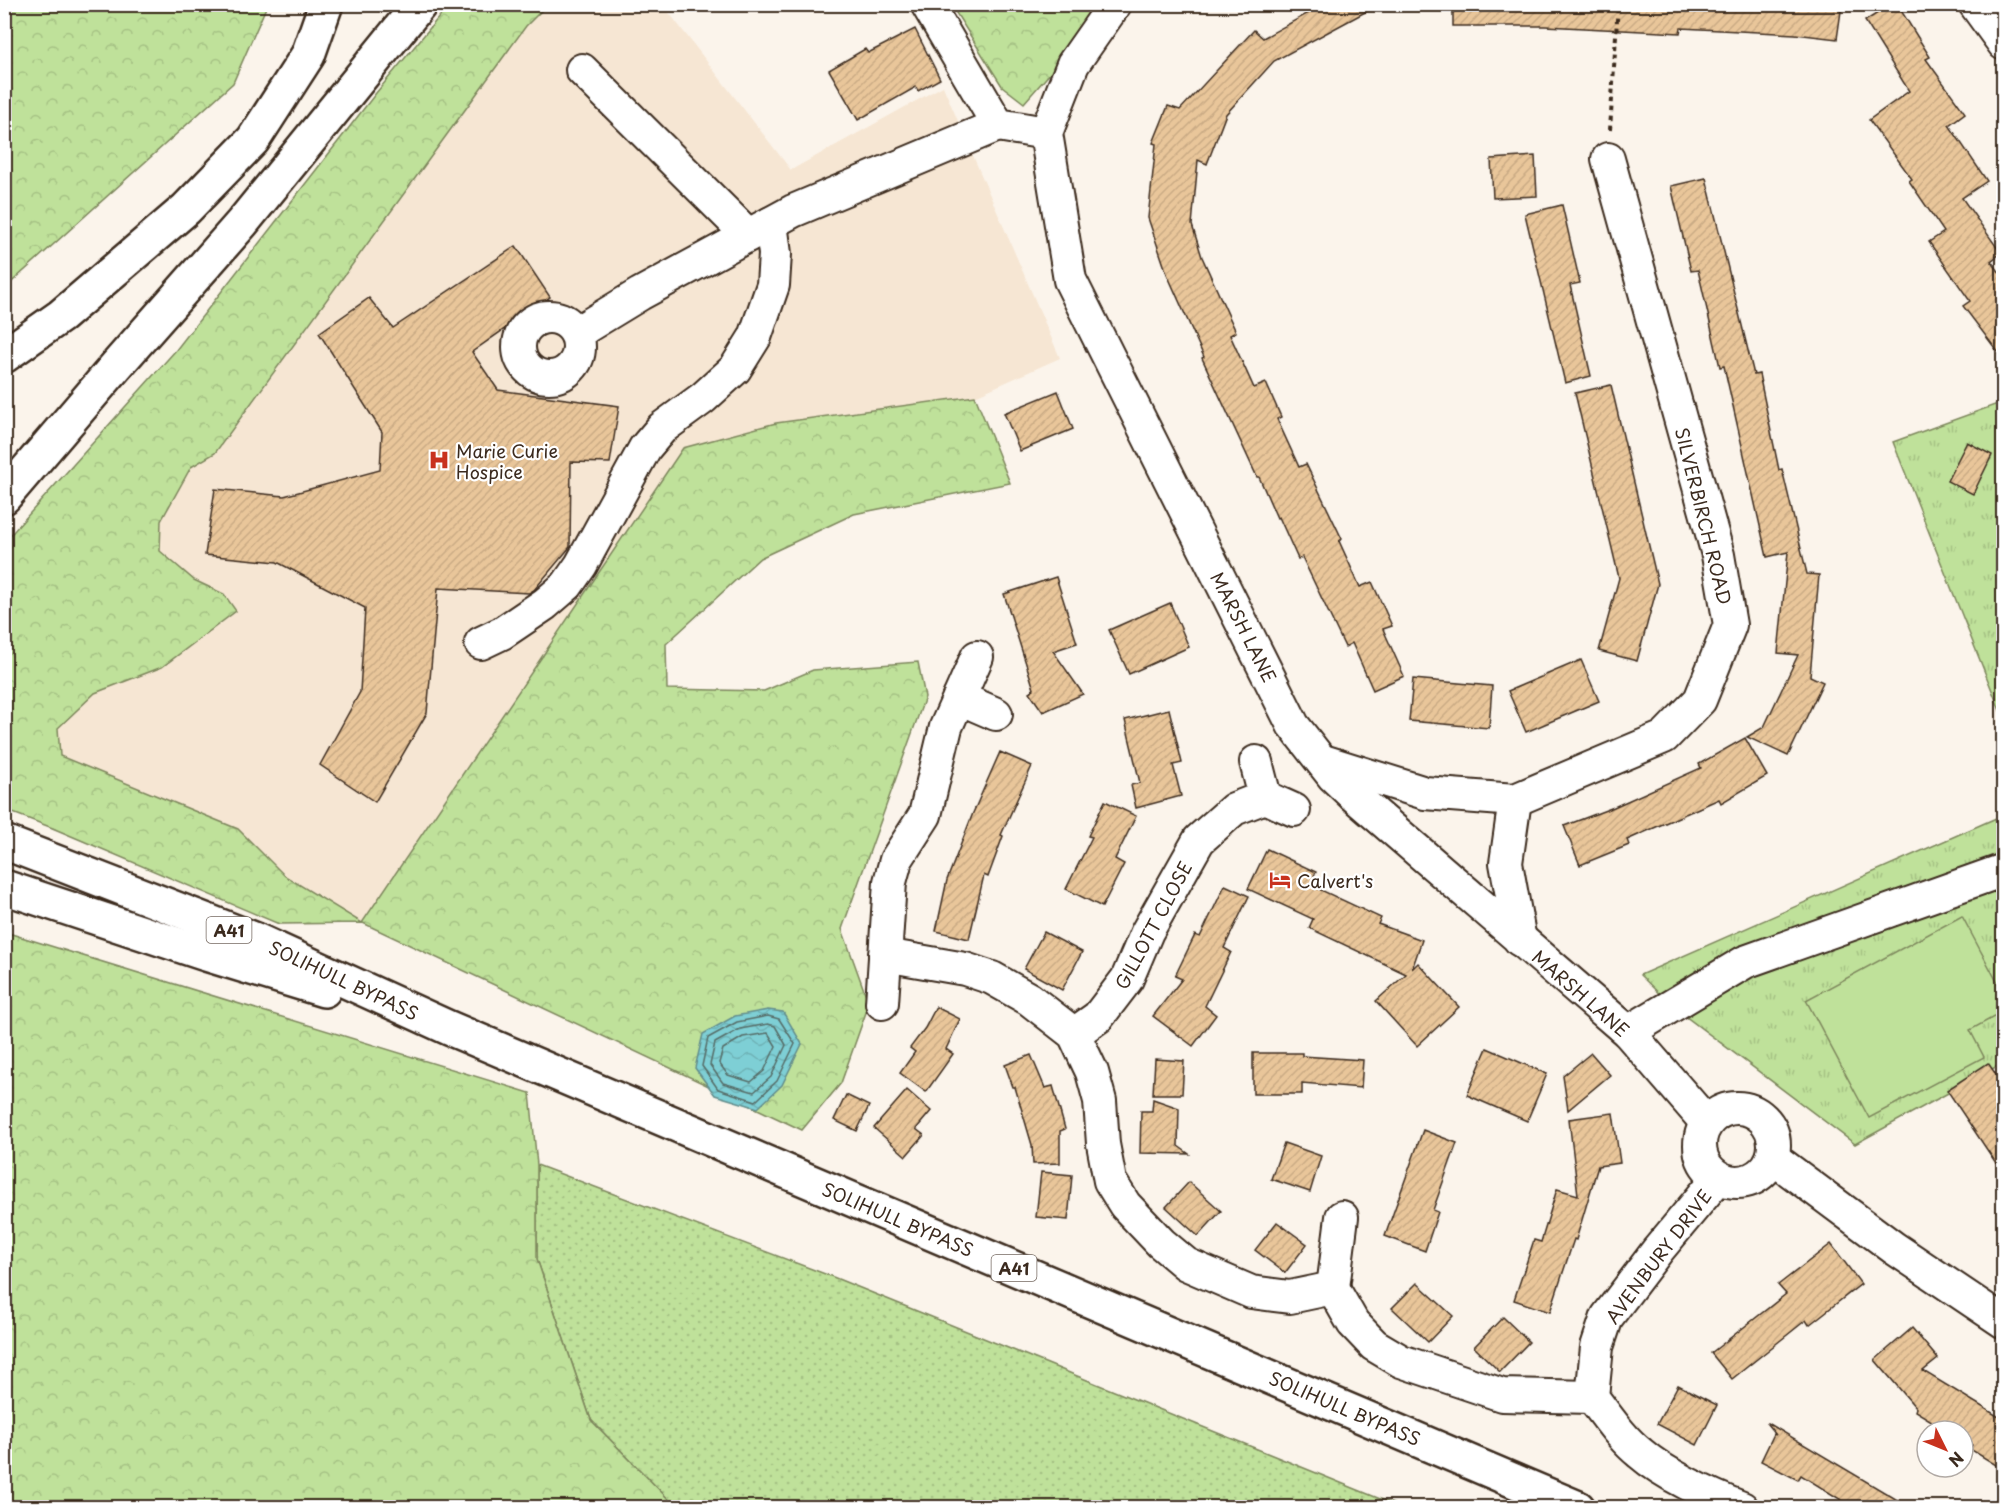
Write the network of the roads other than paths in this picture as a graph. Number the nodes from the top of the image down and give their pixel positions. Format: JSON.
{"nodes":[{"id":1,"x":326,"y":4,"type":"edge"},
{"id":2,"x":420,"y":4,"type":"edge"},
{"id":3,"x":927,"y":4,"type":"edge"},
{"id":4,"x":1115,"y":4,"type":"edge"},
{"id":5,"x":1975,"y":4,"type":"edge"},
{"id":6,"x":2004,"y":44,"type":"edge"},
{"id":7,"x":582,"y":70,"type":"dead end"},
{"id":8,"x":998,"y":125,"type":"junction"},
{"id":9,"x":1046,"y":133,"type":"junction"},
{"id":10,"x":1608,"y":159,"type":"road end"},
{"id":11,"x":759,"y":229,"type":"junction"},
{"id":12,"x":576,"y":333,"type":"dead end"},
{"id":13,"x":4,"y":356,"type":"edge"},
{"id":14,"x":4,"y":497,"type":"edge"},
{"id":15,"x":481,"y":643,"type":"dead end"},
{"id":16,"x":977,"y":657,"type":"dead end"},
{"id":17,"x":958,"y":698,"type":"junction"},
{"id":18,"x":996,"y":714,"type":"dead end"},
{"id":19,"x":1321,"y":760,"type":"junction"},
{"id":20,"x":1256,"y":762,"type":"dead end"},
{"id":21,"x":1265,"y":797,"type":"junction"},
{"id":22,"x":1515,"y":800,"type":"junction"},
{"id":23,"x":1294,"y":810,"type":"dead end"},
{"id":24,"x":4,"y":842,"type":"edge"},
{"id":25,"x":2004,"y":878,"type":"edge"},
{"id":26,"x":4,"y":886,"type":"edge"},
{"id":27,"x":1520,"y":940,"type":"junction"},
{"id":28,"x":885,"y":955,"type":"junction"},
{"id":29,"x":882,"y":1003,"type":"dead end"},
{"id":30,"x":449,"y":1028,"type":"junction"},
{"id":31,"x":1628,"y":1032,"type":"junction"},
{"id":32,"x":1074,"y":1034,"type":"junction"},
{"id":33,"x":1706,"y":1122,"type":"junction"},
{"id":34,"x":1773,"y":1158,"type":"junction"},
{"id":35,"x":1718,"y":1178,"type":"junction"},
{"id":36,"x":1342,"y":1218,"type":"dead end"},
{"id":37,"x":1333,"y":1288,"type":"junction"},
{"id":38,"x":2004,"y":1322,"type":"edge"},
{"id":39,"x":1592,"y":1397,"type":"junction"},
{"id":40,"x":1578,"y":1508,"type":"edge"},
{"id":41,"x":1742,"y":1508,"type":"edge"}],
"edges":[{"from":1,"to":13,"type":"highway"},
{"from":2,"to":14,"type":"highway"},
{"from":3,"to":8,"type":"street"},
{"from":4,"to":9,"type":"street"},
{"from":5,"to":6,"type":"street"},
{"from":7,"to":11,"type":"street"},
{"from":8,"to":9,"type":"street"},
{"from":8,"to":11,"type":"street"},
{"from":9,"to":19,"type":"street","name":"MARSH LANE"},
{"from":10,"to":22,"type":"street","name":"SILVERBIRCH ROAD"},
{"from":11,"to":12,"type":"street"},
{"from":11,"to":15,"type":"street"},
{"from":16,"to":17,"type":"street"},
{"from":17,"to":18,"type":"street"},
{"from":17,"to":28,"type":"street"},
{"from":19,"to":22,"type":"street","name":"SILVERBIRCH ROAD"},
{"from":19,"to":27,"type":"street","name":"MARSH LANE"},
{"from":20,"to":21,"type":"street"},
{"from":21,"to":23,"type":"street"},
{"from":21,"to":32,"type":"street","name":"GILLOTT CLOSE"},
{"from":22,"to":27,"type":"street"},
{"from":24,"to":30,"type":"highway","name":"SOLIHULL BYPASS","number":"A41"},
{"from":25,"to":31,"type":"street"},
{"from":26,"to":30,"type":"highway","name":"SOLIHULL BYPASS","number":"A41"},
{"from":27,"to":31,"type":"street","name":"MARSH LANE"},
{"from":28,"to":29,"type":"street"},
{"from":28,"to":32,"type":"street"},
{"from":30,"to":40,"type":"highway","name":"SOLIHULL BYPASS","number":"A41"},
{"from":31,"to":33,"type":"street","name":"MARSH LANE"},
{"from":32,"to":37,"type":"street"},
{"from":33,"to":34,"type":"street"},
{"from":33,"to":35,"type":"street"},
{"from":34,"to":35,"type":"street"},
{"from":34,"to":38,"type":"street"},
{"from":35,"to":39,"type":"street","name":"AVENBURY DRIVE"},
{"from":36,"to":37,"type":"street"},
{"from":37,"to":39,"type":"street"},
{"from":39,"to":41,"type":"street"}]}
